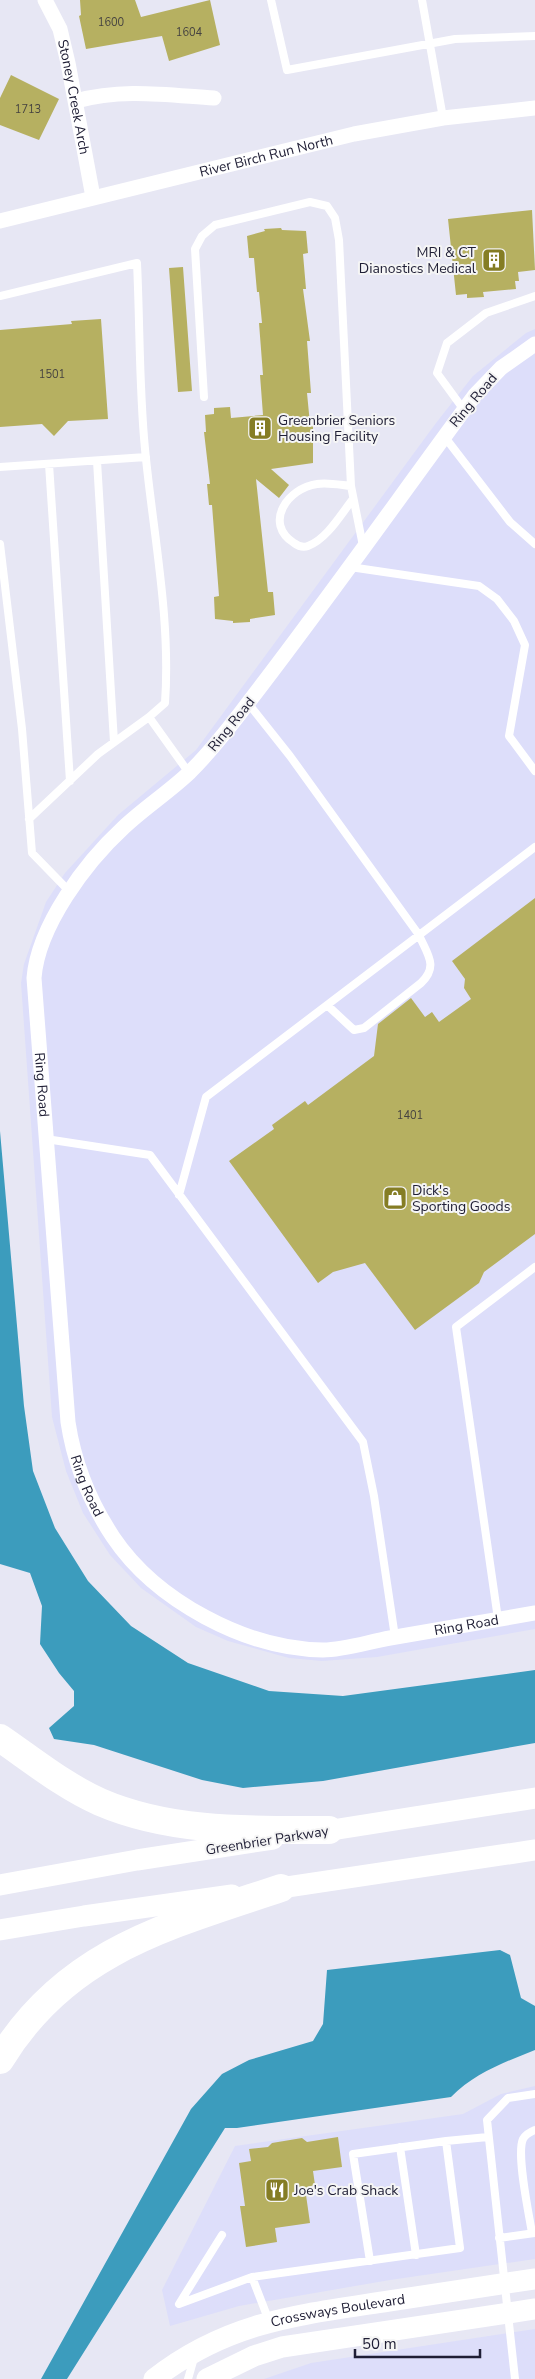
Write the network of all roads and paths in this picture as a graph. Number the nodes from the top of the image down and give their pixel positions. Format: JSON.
{"nodes":[{"id":1,"x":45,"y":0,"type":"edge"},
{"id":2,"x":271,"y":0,"type":"edge"},
{"id":3,"x":422,"y":0,"type":"edge"},
{"id":4,"x":535,"y":36,"type":"edge"},
{"id":5,"x":430,"y":44,"type":"junction"},
{"id":6,"x":214,"y":98,"type":"dead end"},
{"id":7,"x":76,"y":101,"type":"junction"},
{"id":8,"x":535,"y":108,"type":"edge"},
{"id":9,"x":443,"y":118,"type":"junction"},
{"id":10,"x":93,"y":198,"type":"junction"},
{"id":11,"x":0,"y":221,"type":"edge"},
{"id":12,"x":0,"y":296,"type":"edge"},
{"id":13,"x":535,"y":296,"type":"edge"},
{"id":14,"x":535,"y":344,"type":"edge"},
{"id":15,"x":204,"y":397,"type":"dead end"},
{"id":16,"x":464,"y":410,"type":"junction"},
{"id":17,"x":444,"y":436,"type":"junction"},
{"id":18,"x":146,"y":458,"type":"junction"},
{"id":19,"x":97,"y":461,"type":"junction"},
{"id":20,"x":49,"y":464,"type":"junction"},
{"id":21,"x":0,"y":467,"type":"edge"},
{"id":22,"x":351,"y":486,"type":"junction"},
{"id":23,"x":353,"y":499,"type":"junction"},
{"id":24,"x":0,"y":544,"type":"edge"},
{"id":25,"x":535,"y":544,"type":"edge"},
{"id":26,"x":363,"y":546,"type":"junction"},
{"id":27,"x":348,"y":567,"type":"junction"},
{"id":28,"x":248,"y":703,"type":"junction"},
{"id":29,"x":148,"y":717,"type":"junction"},
{"id":30,"x":114,"y":742,"type":"junction"},
{"id":31,"x":535,"y":771,"type":"edge"},
{"id":32,"x":189,"y":773,"type":"junction"},
{"id":33,"x":70,"y":781,"type":"junction"},
{"id":34,"x":29,"y":819,"type":"junction"},
{"id":35,"x":535,"y":847,"type":"edge"},
{"id":36,"x":70,"y":892,"type":"junction"},
{"id":37,"x":419,"y":935,"type":"junction"},
{"id":38,"x":327,"y":1005,"type":"junction"},
{"id":39,"x":46,"y":1139,"type":"junction"},
{"id":40,"x":179,"y":1195,"type":"junction"},
{"id":41,"x":535,"y":1267,"type":"edge"},
{"id":42,"x":535,"y":1613,"type":"edge"},
{"id":43,"x":498,"y":1619,"type":"junction"},
{"id":44,"x":395,"y":1637,"type":"junction"},
{"id":45,"x":0,"y":1738,"type":"edge"},
{"id":46,"x":535,"y":1798,"type":"edge"},
{"id":47,"x":329,"y":1830,"type":"junction"},
{"id":48,"x":535,"y":1850,"type":"edge"},
{"id":49,"x":0,"y":1885,"type":"edge"},
{"id":50,"x":281,"y":1888,"type":"junction"},
{"id":51,"x":0,"y":1930,"type":"edge"},
{"id":52,"x":0,"y":2060,"type":"edge"},
{"id":53,"x":535,"y":2094,"type":"edge"},
{"id":54,"x":535,"y":2130,"type":"edge"},
{"id":55,"x":488,"y":2137,"type":"junction"},
{"id":56,"x":446,"y":2140,"type":"junction"},
{"id":57,"x":400,"y":2147,"type":"junction"},
{"id":58,"x":534,"y":2233,"type":"edge"},
{"id":59,"x":222,"y":2235,"type":"dead end"},
{"id":60,"x":499,"y":2238,"type":"junction"},
{"id":61,"x":416,"y":2255,"type":"junction"},
{"id":62,"x":370,"y":2261,"type":"junction"},
{"id":63,"x":252,"y":2278,"type":"junction"},
{"id":64,"x":535,"y":2278,"type":"edge"},
{"id":65,"x":504,"y":2283,"type":"junction"},
{"id":66,"x":535,"y":2309,"type":"edge"},
{"id":67,"x":508,"y":2313,"type":"junction"},
{"id":68,"x":269,"y":2321,"type":"junction"},
{"id":69,"x":196,"y":2351,"type":"junction"},
{"id":70,"x":154,"y":2379,"type":"edge"},
{"id":71,"x":188,"y":2379,"type":"edge"},
{"id":72,"x":207,"y":2379,"type":"edge"},
{"id":73,"x":515,"y":2379,"type":"edge"}],
"edges":[{"from":1,"to":7,"type":"street","name":"Stoney Creek Arch"},
{"from":2,"to":5,"type":"lane"},
{"from":3,"to":5,"type":"lane"},
{"from":4,"to":5,"type":"lane"},
{"from":5,"to":9,"type":"lane"},
{"from":6,"to":7,"type":"street"},
{"from":7,"to":10,"type":"street","name":"Stoney Creek Arch"},
{"from":8,"to":9,"type":"street","name":"River Birch Run North"},
{"from":9,"to":10,"type":"street","name":"River Birch Run North"},
{"from":10,"to":11,"type":"street","name":"River Birch Run North"},
{"from":12,"to":18,"type":"lane"},
{"from":13,"to":16,"type":"lane"},
{"from":14,"to":16,"type":"street","name":"Ring Road"},
{"from":15,"to":22,"type":"lane"},
{"from":16,"to":17,"type":"street","name":"Ring Road"},
{"from":17,"to":25,"type":"lane"},
{"from":17,"to":26,"type":"street","name":"Ring Road"},
{"from":18,"to":19,"type":"lane"},
{"from":18,"to":29,"type":"lane"},
{"from":19,"to":20,"type":"lane"},
{"from":19,"to":30,"type":"lane"},
{"from":20,"to":21,"type":"lane"},
{"from":20,"to":33,"type":"lane"},
{"from":22,"to":23,"type":"lane"},
{"from":22,"to":23,"type":"lane"},
{"from":23,"to":26,"type":"lane"},
{"from":24,"to":34,"type":"lane"},
{"from":26,"to":27,"type":"street","name":"Ring Road"},
{"from":27,"to":28,"type":"street","name":"Ring Road"},
{"from":27,"to":31,"type":"lane"},
{"from":28,"to":32,"type":"street","name":"Ring Road"},
{"from":28,"to":37,"type":"lane"},
{"from":29,"to":30,"type":"lane"},
{"from":29,"to":32,"type":"lane"},
{"from":30,"to":33,"type":"lane"},
{"from":32,"to":36,"type":"street","name":"Ring Road"},
{"from":33,"to":34,"type":"lane"},
{"from":34,"to":36,"type":"lane"},
{"from":35,"to":37,"type":"lane"},
{"from":36,"to":39,"type":"street","name":"Ring Road"},
{"from":37,"to":38,"type":"lane"},
{"from":37,"to":38,"type":"lane"},
{"from":38,"to":40,"type":"lane"},
{"from":39,"to":40,"type":"lane"},
{"from":39,"to":44,"type":"street","name":"Ring Road"},
{"from":40,"to":44,"type":"lane"},
{"from":41,"to":43,"type":"lane"},
{"from":42,"to":43,"type":"street","name":"Ring Road"},
{"from":43,"to":44,"type":"street","name":"Ring Road"},
{"from":45,"to":47,"type":"highway"},
{"from":46,"to":47,"type":"main road","name":"Greenbrier Parkway"},
{"from":47,"to":49,"type":"main road","name":"Greenbrier Parkway"},
{"from":48,"to":50,"type":"main road"},
{"from":50,"to":51,"type":"main road"},
{"from":50,"to":52,"type":"highway"},
{"from":53,"to":55,"type":"lane"},
{"from":54,"to":58,"type":"lane"},
{"from":55,"to":56,"type":"lane"},
{"from":55,"to":60,"type":"lane"},
{"from":56,"to":57,"type":"lane"},
{"from":56,"to":61,"type":"lane"},
{"from":57,"to":61,"type":"lane"},
{"from":57,"to":62,"type":"lane"},
{"from":58,"to":60,"type":"lane"},
{"from":59,"to":63,"type":"lane"},
{"from":60,"to":65,"type":"lane"},
{"from":61,"to":62,"type":"lane"},
{"from":62,"to":63,"type":"lane"},
{"from":63,"to":68,"type":"lane"},
{"from":64,"to":65,"type":"main road","name":"Crossways Boulevard"},
{"from":65,"to":67,"type":"lane"},
{"from":65,"to":68,"type":"main road","name":"Crossways Boulevard"},
{"from":66,"to":67,"type":"main road","name":"Crossways Boulevard"},
{"from":67,"to":72,"type":"main road","name":"Crossways Boulevard"},
{"from":67,"to":73,"type":"lane"},
{"from":68,"to":69,"type":"main road","name":"Crossways Boulevard"},
{"from":69,"to":70,"type":"main road","name":"Crossways Boulevard"},
{"from":69,"to":71,"type":"lane"}]}
